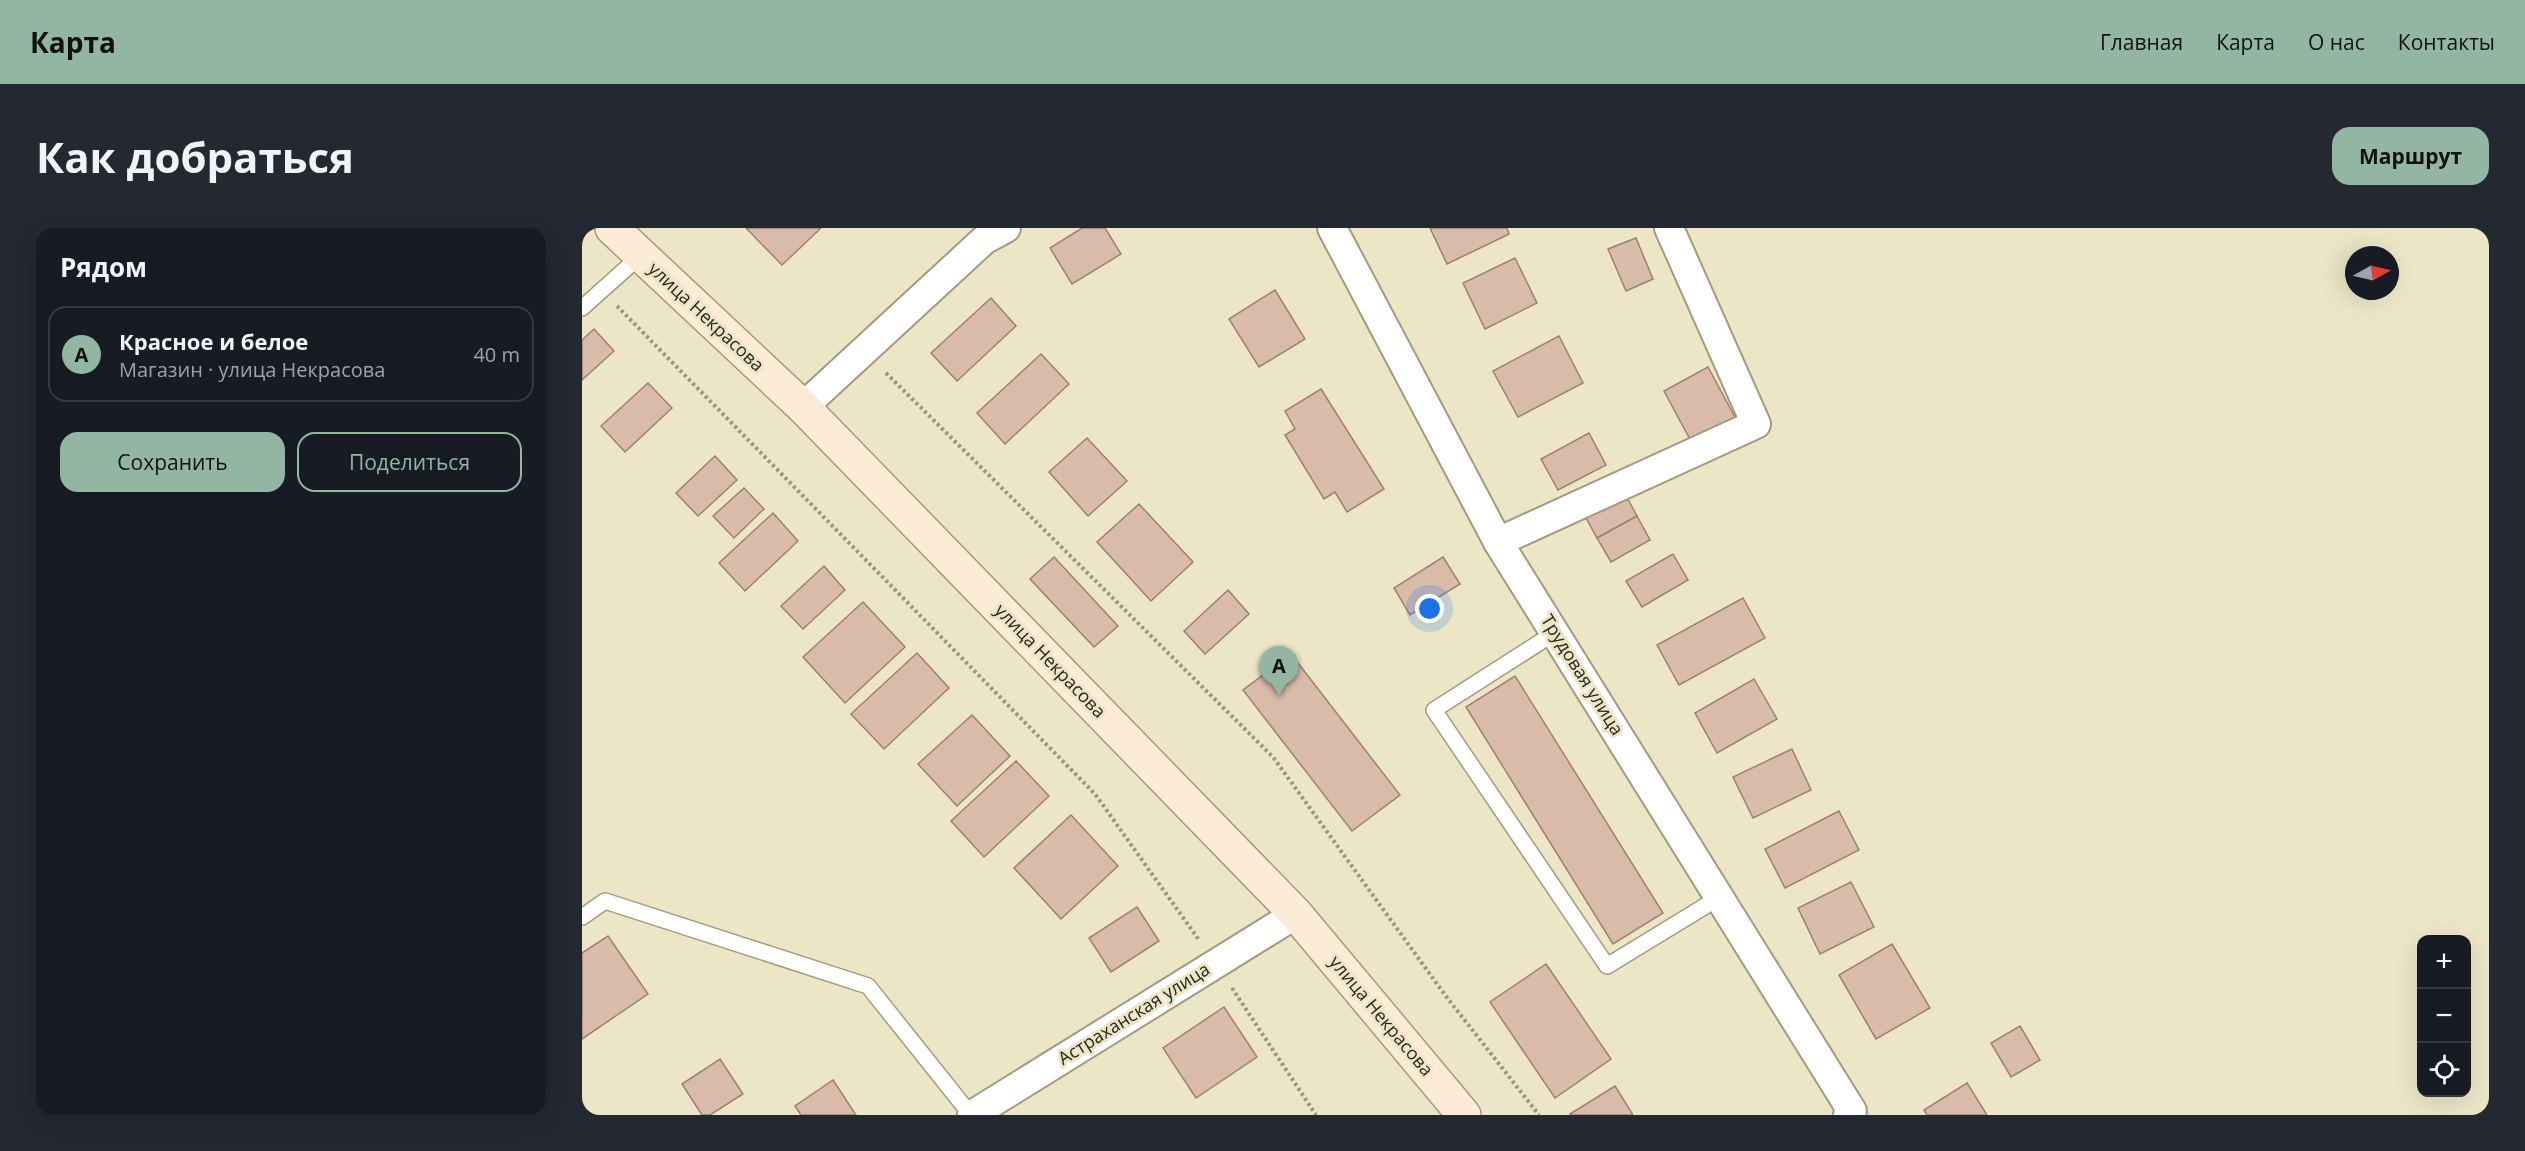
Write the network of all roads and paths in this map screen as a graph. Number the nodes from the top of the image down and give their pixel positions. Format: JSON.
{"nodes":[{"id":1,"x":612,"y":228,"type":"edge"},
{"id":2,"x":1332,"y":228,"type":"edge"},
{"id":3,"x":1670,"y":228,"type":"edge"},
{"id":4,"x":991,"y":232,"type":"edge"},
{"id":5,"x":640,"y":256,"type":"junction"},
{"id":6,"x":602,"y":290,"type":"junction"},
{"id":7,"x":582,"y":308,"type":"edge"},
{"id":8,"x":864,"y":351,"type":"junction"},
{"id":9,"x":803,"y":407,"type":"junction"},
{"id":10,"x":1498,"y":542,"type":"junction"},
{"id":11,"x":1556,"y":632,"type":"junction"},
{"id":12,"x":1720,"y":897,"type":"junction"},
{"id":13,"x":1296,"y":914,"type":"junction"},
{"id":14,"x":582,"y":917,"type":"edge"},
{"id":15,"x":1216,"y":963,"type":"junction"},
{"id":16,"x":1850,"y":1113,"type":"edge"},
{"id":17,"x":972,"y":1115,"type":"edge"},
{"id":18,"x":1316,"y":1115,"type":"edge"},
{"id":19,"x":1464,"y":1115,"type":"edge"},
{"id":20,"x":1539,"y":1115,"type":"edge"}],
"edges":[{"from":1,"to":5,"type":"street","name":"улица Некрасова"},
{"from":2,"to":10,"type":"street","name":"Трудовая улица"},
{"from":3,"to":10,"type":"street"},
{"from":4,"to":8,"type":"street"},
{"from":5,"to":6,"type":"lane"},
{"from":5,"to":9,"type":"street","name":"улица Некрасова"},
{"from":6,"to":7,"type":"lane"},
{"from":6,"to":15,"type":"path"},
{"from":8,"to":9,"type":"street"},
{"from":8,"to":20,"type":"path"},
{"from":9,"to":13,"type":"street","name":"улица Некрасова"},
{"from":10,"to":11,"type":"street","name":"Трудовая улица"},
{"from":11,"to":12,"type":"street","name":"Трудовая улица"},
{"from":11,"to":12,"type":"lane"},
{"from":12,"to":16,"type":"street","name":"Трудовая улица"},
{"from":13,"to":15,"type":"street","name":"Астраханская улица"},
{"from":13,"to":19,"type":"street","name":"улица Некрасова"},
{"from":14,"to":17,"type":"lane"},
{"from":15,"to":17,"type":"street","name":"Астраханская улица"},
{"from":15,"to":18,"type":"path"}]}
